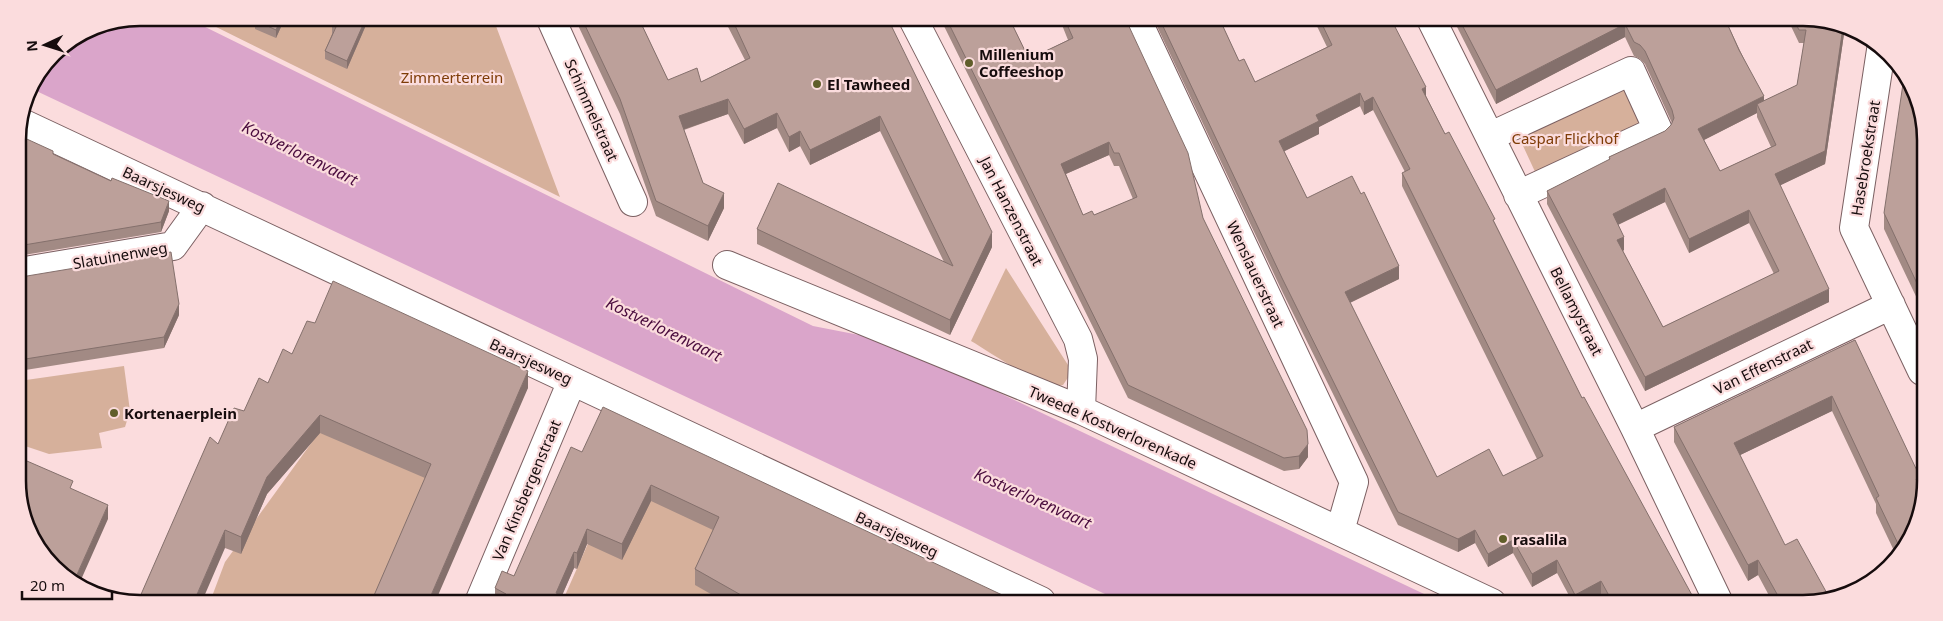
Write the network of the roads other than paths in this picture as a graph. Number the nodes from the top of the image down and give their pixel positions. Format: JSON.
{"nodes":[{"id":1,"x":555,"y":26,"type":"edge"},
{"id":2,"x":916,"y":26,"type":"edge"},
{"id":3,"x":1140,"y":26,"type":"edge"},
{"id":4,"x":1435,"y":26,"type":"edge"},
{"id":5,"x":1880,"y":56,"type":"edge"},
{"id":6,"x":27,"y":125,"type":"edge"},
{"id":7,"x":1490,"y":136,"type":"junction"},
{"id":8,"x":1518,"y":195,"type":"junction"},
{"id":9,"x":633,"y":202,"type":"dead end"},
{"id":10,"x":202,"y":206,"type":"junction"},
{"id":11,"x":728,"y":266,"type":"dead end"},
{"id":12,"x":26,"y":271,"type":"edge"},
{"id":13,"x":1891,"y":305,"type":"junction"},
{"id":14,"x":1917,"y":360,"type":"edge"},
{"id":15,"x":572,"y":381,"type":"junction"},
{"id":16,"x":1081,"y":410,"type":"junction"},
{"id":17,"x":1635,"y":428,"type":"junction"},
{"id":18,"x":1340,"y":531,"type":"junction"},
{"id":19,"x":482,"y":595,"type":"edge"},
{"id":20,"x":1026,"y":595,"type":"edge"},
{"id":21,"x":1477,"y":595,"type":"edge"},
{"id":22,"x":1715,"y":595,"type":"edge"}],
"edges":[{"from":1,"to":9,"type":"street","name":"Schimmelstraat"},
{"from":2,"to":16,"type":"street","name":"Jan Hanzenstraat"},
{"from":3,"to":18,"type":"street","name":"Wenslauerstraat"},
{"from":4,"to":7,"type":"street","name":"Bellamystraat"},
{"from":5,"to":13,"type":"street","name":"Hasebroekstraat"},
{"from":6,"to":10,"type":"street","name":"Baarsjesweg"},
{"from":7,"to":8,"type":"street","name":"Bellamystraat"},
{"from":7,"to":8,"type":"street"},
{"from":8,"to":17,"type":"street","name":"Bellamystraat"},
{"from":10,"to":12,"type":"street","name":"Slatuinenweg"},
{"from":10,"to":15,"type":"street","name":"Baarsjesweg"},
{"from":11,"to":16,"type":"street","name":"Tweede Kostverlorenkade"},
{"from":13,"to":14,"type":"street","name":"Hasebroekstraat"},
{"from":13,"to":17,"type":"street","name":"Van Effenstraat"},
{"from":15,"to":19,"type":"street","name":"Van Kinsbergenstraat"},
{"from":15,"to":20,"type":"street","name":"Baarsjesweg"},
{"from":16,"to":18,"type":"street","name":"Tweede Kostverlorenkade"},
{"from":17,"to":22,"type":"street","name":"Bellamystraat"},
{"from":18,"to":21,"type":"street","name":"Tweede Kostverlorenkade"}]}
